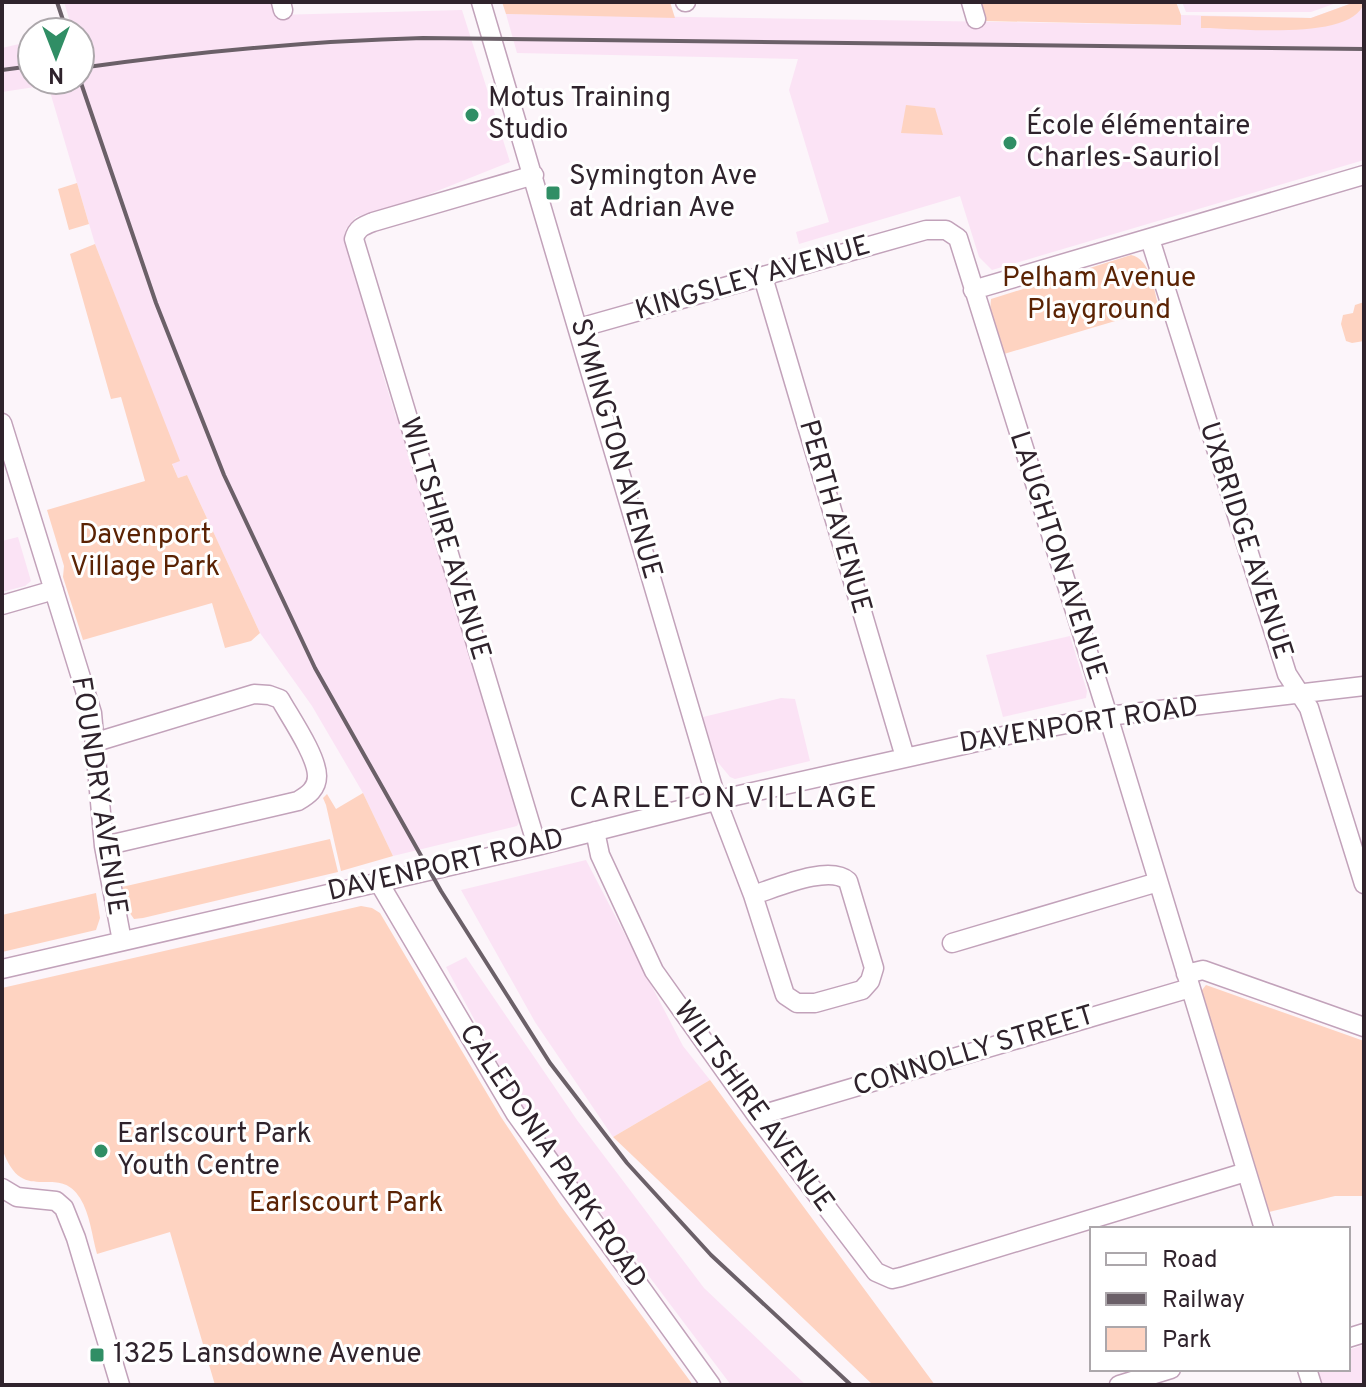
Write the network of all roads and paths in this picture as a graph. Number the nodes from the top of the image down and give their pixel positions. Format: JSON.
{"nodes":[{"id":1,"x":481,"y":2,"type":"edge"},
{"id":2,"x":534,"y":175,"type":"junction"},
{"id":3,"x":1364,"y":175,"type":"edge"},
{"id":4,"x":926,"y":230,"type":"joint"},
{"id":5,"x":1150,"y":239,"type":"junction"},
{"id":6,"x":763,"y":277,"type":"junction"},
{"id":7,"x":973,"y":290,"type":"junction"},
{"id":8,"x":579,"y":328,"type":"junction"},
{"id":9,"x":2,"y":423,"type":"edge"},
{"id":10,"x":54,"y":590,"type":"junction"},
{"id":11,"x":2,"y":605,"type":"edge"},
{"id":12,"x":1364,"y":686,"type":"edge"},
{"id":13,"x":1301,"y":693,"type":"junction"},
{"id":14,"x":1108,"y":716,"type":"junction"},
{"id":15,"x":96,"y":742,"type":"junction"},
{"id":16,"x":905,"y":757,"type":"junction"},
{"id":17,"x":717,"y":801,"type":"junction"},
{"id":18,"x":595,"y":831,"type":"junction"},
{"id":19,"x":104,"y":846,"type":"junction"},
{"id":20,"x":537,"y":846,"type":"junction"},
{"id":21,"x":378,"y":881,"type":"junction"},
{"id":22,"x":1158,"y":882,"type":"junction"},
{"id":23,"x":1364,"y":884,"type":"edge"},
{"id":24,"x":753,"y":895,"type":"junction"},
{"id":25,"x":122,"y":941,"type":"junction"},
{"id":26,"x":952,"y":943,"type":"dead end"},
{"id":27,"x":2,"y":969,"type":"edge"},
{"id":28,"x":1188,"y":981,"type":"junction"},
{"id":29,"x":1364,"y":1027,"type":"edge"},
{"id":30,"x":757,"y":1116,"type":"junction"},
{"id":31,"x":1246,"y":1172,"type":"junction"},
{"id":32,"x":2,"y":1188,"type":"edge"},
{"id":33,"x":1263,"y":1227,"type":"edge"},
{"id":34,"x":1164,"y":1371,"type":"edge"},
{"id":35,"x":120,"y":1385,"type":"edge"},
{"id":36,"x":711,"y":1385,"type":"edge"},
{"id":37,"x":1119,"y":1385,"type":"edge"}],
"edges":[{"from":1,"to":2,"type":"street","name":"SYMINGTON AVENUE"},
{"from":2,"to":8,"type":"street","name":"SYMINGTON AVENUE"},
{"from":2,"to":20,"type":"street","name":"WILTSHIRE AVENUE"},
{"from":3,"to":5,"type":"street"},
{"from":4,"to":6,"type":"street","name":"KINGSLEY AVENUE"},
{"from":4,"to":7,"type":"street","name":"LAUGHTON AVENUE"},
{"from":5,"to":7,"type":"street"},
{"from":5,"to":13,"type":"street","name":"UXBRIDGE AVENUE"},
{"from":6,"to":8,"type":"street","name":"KINGSLEY AVENUE"},
{"from":6,"to":16,"type":"street","name":"PERTH AVENUE"},
{"from":7,"to":14,"type":"street","name":"LAUGHTON AVENUE"},
{"from":8,"to":17,"type":"street","name":"SYMINGTON AVENUE"},
{"from":9,"to":10,"type":"street","name":"FOUNDRY AVENUE"},
{"from":10,"to":11,"type":"street"},
{"from":10,"to":15,"type":"street","name":"FOUNDRY AVENUE"},
{"from":12,"to":13,"type":"street","name":"DAVENPORT ROAD"},
{"from":13,"to":14,"type":"street","name":"DAVENPORT ROAD"},
{"from":13,"to":23,"type":"street","name":"UXBRIDGE AVENUE"},
{"from":14,"to":16,"type":"street","name":"DAVENPORT ROAD"},
{"from":14,"to":22,"type":"street","name":"LAUGHTON AVENUE"},
{"from":15,"to":19,"type":"street","name":"FOUNDRY AVENUE"},
{"from":15,"to":19,"type":"street"},
{"from":16,"to":17,"type":"street","name":"DAVENPORT ROAD"},
{"from":17,"to":18,"type":"street","name":"DAVENPORT ROAD"},
{"from":17,"to":24,"type":"street","name":"SYMINGTON AVENUE"},
{"from":18,"to":20,"type":"street","name":"DAVENPORT ROAD"},
{"from":18,"to":30,"type":"street","name":"WILTSHIRE AVENUE"},
{"from":19,"to":25,"type":"street","name":"FOUNDRY AVENUE"},
{"from":20,"to":21,"type":"street","name":"DAVENPORT ROAD"},
{"from":21,"to":25,"type":"street","name":"DAVENPORT ROAD"},
{"from":21,"to":36,"type":"street","name":"CALEDONIA PARK ROAD"},
{"from":22,"to":26,"type":"street"},
{"from":22,"to":28,"type":"street","name":"LAUGHTON AVENUE"},
{"from":24,"to":24,"type":"street","name":"SYMINGTON AVENUE"},
{"from":25,"to":27,"type":"street","name":"DAVENPORT ROAD"},
{"from":28,"to":29,"type":"street","name":"CONNOLLY STREET"},
{"from":28,"to":30,"type":"street","name":"CONNOLLY STREET"},
{"from":28,"to":31,"type":"street","name":"LAUGHTON AVENUE"},
{"from":30,"to":31,"type":"street","name":"WILTSHIRE AVENUE"},
{"from":31,"to":33,"type":"street","name":"LAUGHTON AVENUE"},
{"from":32,"to":35,"type":"street"},
{"from":34,"to":37,"type":"street"}]}
